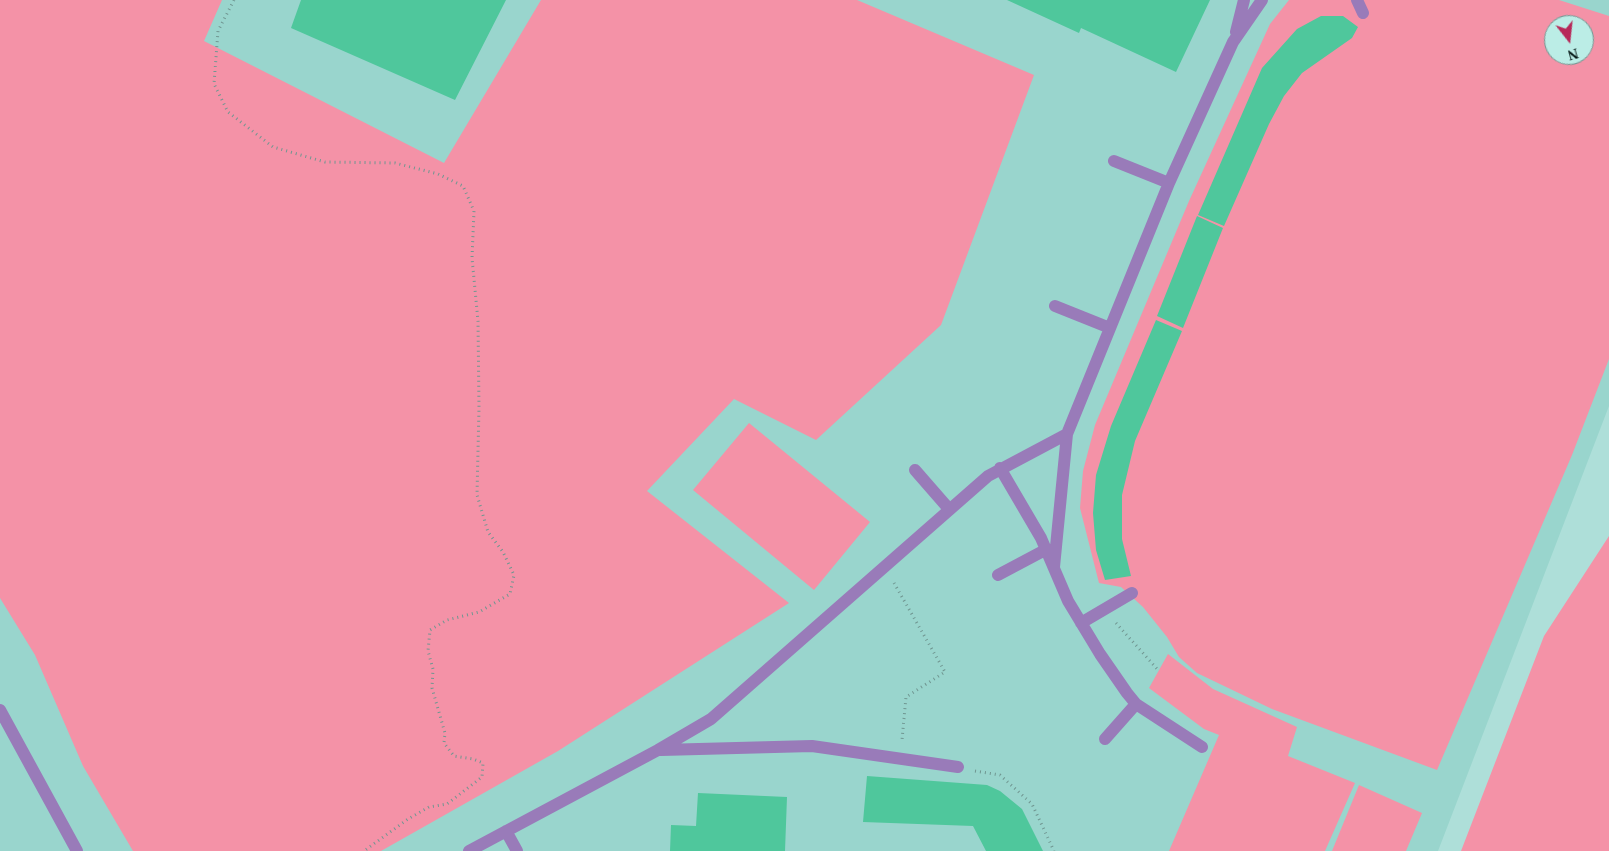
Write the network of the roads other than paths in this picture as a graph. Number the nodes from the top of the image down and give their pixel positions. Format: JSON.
{"nodes":[{"id":1,"x":1244,"y":0,"type":"edge"},
{"id":2,"x":1262,"y":0,"type":"edge"},
{"id":3,"x":1357,"y":0,"type":"edge"},
{"id":4,"x":1364,"y":13,"type":"dead end"},
{"id":5,"x":1233,"y":42,"type":"junction"},
{"id":6,"x":1114,"y":161,"type":"dead end"},
{"id":7,"x":1169,"y":183,"type":"junction"},
{"id":8,"x":1054,"y":306,"type":"dead end"},
{"id":9,"x":1110,"y":328,"type":"junction"},
{"id":10,"x":1067,"y":434,"type":"junction"},
{"id":11,"x":1000,"y":468,"type":"junction"},
{"id":12,"x":915,"y":470,"type":"dead end"},
{"id":13,"x":949,"y":509,"type":"junction"},
{"id":14,"x":1046,"y":549,"type":"junction"},
{"id":15,"x":1054,"y":566,"type":"junction"},
{"id":16,"x":998,"y":575,"type":"dead end"},
{"id":17,"x":1132,"y":593,"type":"dead end"},
{"id":18,"x":1081,"y":624,"type":"junction"},
{"id":19,"x":1136,"y":704,"type":"junction"},
{"id":20,"x":0,"y":710,"type":"edge"},
{"id":21,"x":1105,"y":739,"type":"dead end"},
{"id":22,"x":1202,"y":747,"type":"dead end"},
{"id":23,"x":658,"y":750,"type":"junction"},
{"id":24,"x":958,"y":767,"type":"road end"},
{"id":25,"x":506,"y":831,"type":"junction"},
{"id":26,"x":77,"y":851,"type":"edge"},
{"id":27,"x":469,"y":851,"type":"edge"},
{"id":28,"x":517,"y":851,"type":"edge"}],
"edges":[{"from":1,"to":5,"type":"lane"},
{"from":2,"to":5,"type":"lane"},
{"from":3,"to":4,"type":"lane"},
{"from":5,"to":7,"type":"lane"},
{"from":6,"to":7,"type":"lane"},
{"from":7,"to":9,"type":"lane"},
{"from":8,"to":9,"type":"lane"},
{"from":9,"to":10,"type":"lane"},
{"from":10,"to":11,"type":"lane"},
{"from":10,"to":15,"type":"lane"},
{"from":11,"to":13,"type":"lane"},
{"from":11,"to":14,"type":"lane"},
{"from":12,"to":13,"type":"lane"},
{"from":13,"to":23,"type":"lane"},
{"from":14,"to":15,"type":"lane"},
{"from":14,"to":16,"type":"lane"},
{"from":15,"to":18,"type":"lane"},
{"from":17,"to":18,"type":"lane"},
{"from":18,"to":19,"type":"lane"},
{"from":19,"to":21,"type":"lane"},
{"from":19,"to":22,"type":"lane"},
{"from":20,"to":26,"type":"lane"},
{"from":23,"to":24,"type":"lane"},
{"from":23,"to":25,"type":"lane"},
{"from":25,"to":27,"type":"lane"},
{"from":25,"to":28,"type":"lane"}]}
